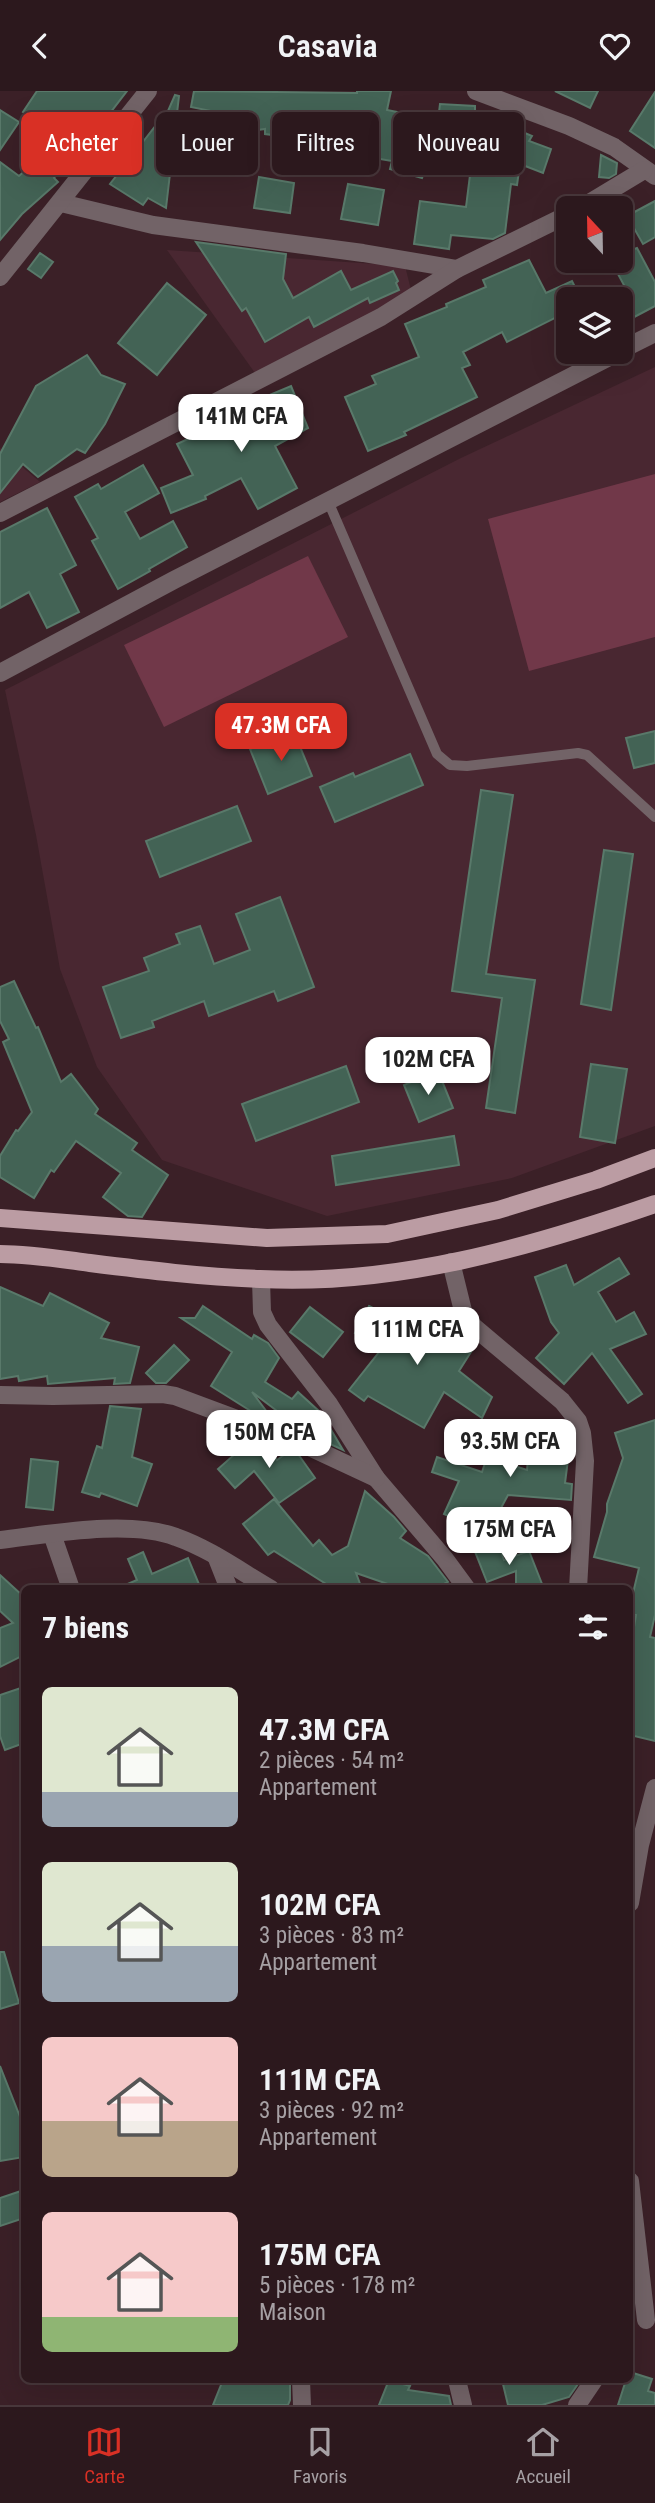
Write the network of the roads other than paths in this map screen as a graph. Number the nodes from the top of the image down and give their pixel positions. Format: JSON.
{"nodes":[{"id":1,"x":148,"y":91,"type":"edge"},
{"id":2,"x":476,"y":91,"type":"edge"},
{"id":3,"x":650,"y":173,"type":"edge"},
{"id":4,"x":605,"y":196,"type":"edge"},
{"id":5,"x":61,"y":203,"type":"junction"},
{"id":6,"x":556,"y":221,"type":"edge"},
{"id":7,"x":457,"y":269,"type":"junction"},
{"id":8,"x":0,"y":277,"type":"edge"},
{"id":9,"x":655,"y":333,"type":"edge"},
{"id":10,"x":633,"y":344,"type":"edge"},
{"id":11,"x":595,"y":364,"type":"edge"},
{"id":12,"x":328,"y":501,"type":"junction"},
{"id":13,"x":0,"y":513,"type":"edge"},
{"id":14,"x":0,"y":673,"type":"edge"},
{"id":15,"x":655,"y":817,"type":"edge"},
{"id":16,"x":655,"y":1158,"type":"edge"},
{"id":17,"x":655,"y":1204,"type":"edge"},
{"id":18,"x":0,"y":1218,"type":"edge"},
{"id":19,"x":0,"y":1254,"type":"edge"},
{"id":20,"x":451,"y":1262,"type":"junction"},
{"id":21,"x":261,"y":1280,"type":"junction"},
{"id":22,"x":0,"y":1395,"type":"edge"},
{"id":23,"x":376,"y":1478,"type":"junction"},
{"id":24,"x":52,"y":1534,"type":"junction"},
{"id":25,"x":0,"y":1540,"type":"edge"},
{"id":26,"x":216,"y":1556,"type":"junction"},
{"id":27,"x":70,"y":1585,"type":"edge"},
{"id":28,"x":227,"y":1585,"type":"edge"},
{"id":29,"x":264,"y":1585,"type":"edge"},
{"id":30,"x":464,"y":1585,"type":"edge"},
{"id":31,"x":578,"y":1585,"type":"edge"},
{"id":32,"x":655,"y":1788,"type":"edge"},
{"id":33,"x":633,"y":1886,"type":"edge"},
{"id":34,"x":633,"y":2201,"type":"edge"},
{"id":35,"x":633,"y":2311,"type":"edge"},
{"id":36,"x":651,"y":2323,"type":"edge"},
{"id":37,"x":301,"y":2383,"type":"edge"},
{"id":38,"x":458,"y":2383,"type":"edge"},
{"id":39,"x":592,"y":2383,"type":"edge"},
{"id":40,"x":302,"y":2405,"type":"edge"},
{"id":41,"x":463,"y":2405,"type":"edge"},
{"id":42,"x":577,"y":2405,"type":"edge"}],
"edges":[{"from":1,"to":5,"type":"street"},
{"from":2,"to":3,"type":"street"},
{"from":3,"to":4,"type":"street"},
{"from":5,"to":7,"type":"street"},
{"from":5,"to":8,"type":"street"},
{"from":6,"to":7,"type":"street"},
{"from":7,"to":13,"type":"street"},
{"from":9,"to":10,"type":"street"},
{"from":11,"to":12,"type":"street"},
{"from":12,"to":14,"type":"street"},
{"from":12,"to":15,"type":"lane"},
{"from":16,"to":18,"type":"main road"},
{"from":17,"to":20,"type":"main road"},
{"from":19,"to":21,"type":"main road"},
{"from":20,"to":21,"type":"main road"},
{"from":20,"to":31,"type":"street"},
{"from":21,"to":23,"type":"street"},
{"from":22,"to":23,"type":"street"},
{"from":23,"to":30,"type":"street"},
{"from":24,"to":25,"type":"street"},
{"from":24,"to":26,"type":"street"},
{"from":24,"to":27,"type":"street"},
{"from":26,"to":28,"type":"street"},
{"from":26,"to":29,"type":"street"},
{"from":32,"to":33,"type":"street"},
{"from":34,"to":36,"type":"street"},
{"from":35,"to":36,"type":"street"},
{"from":37,"to":40,"type":"street"},
{"from":38,"to":41,"type":"street"},
{"from":39,"to":42,"type":"street"}]}
